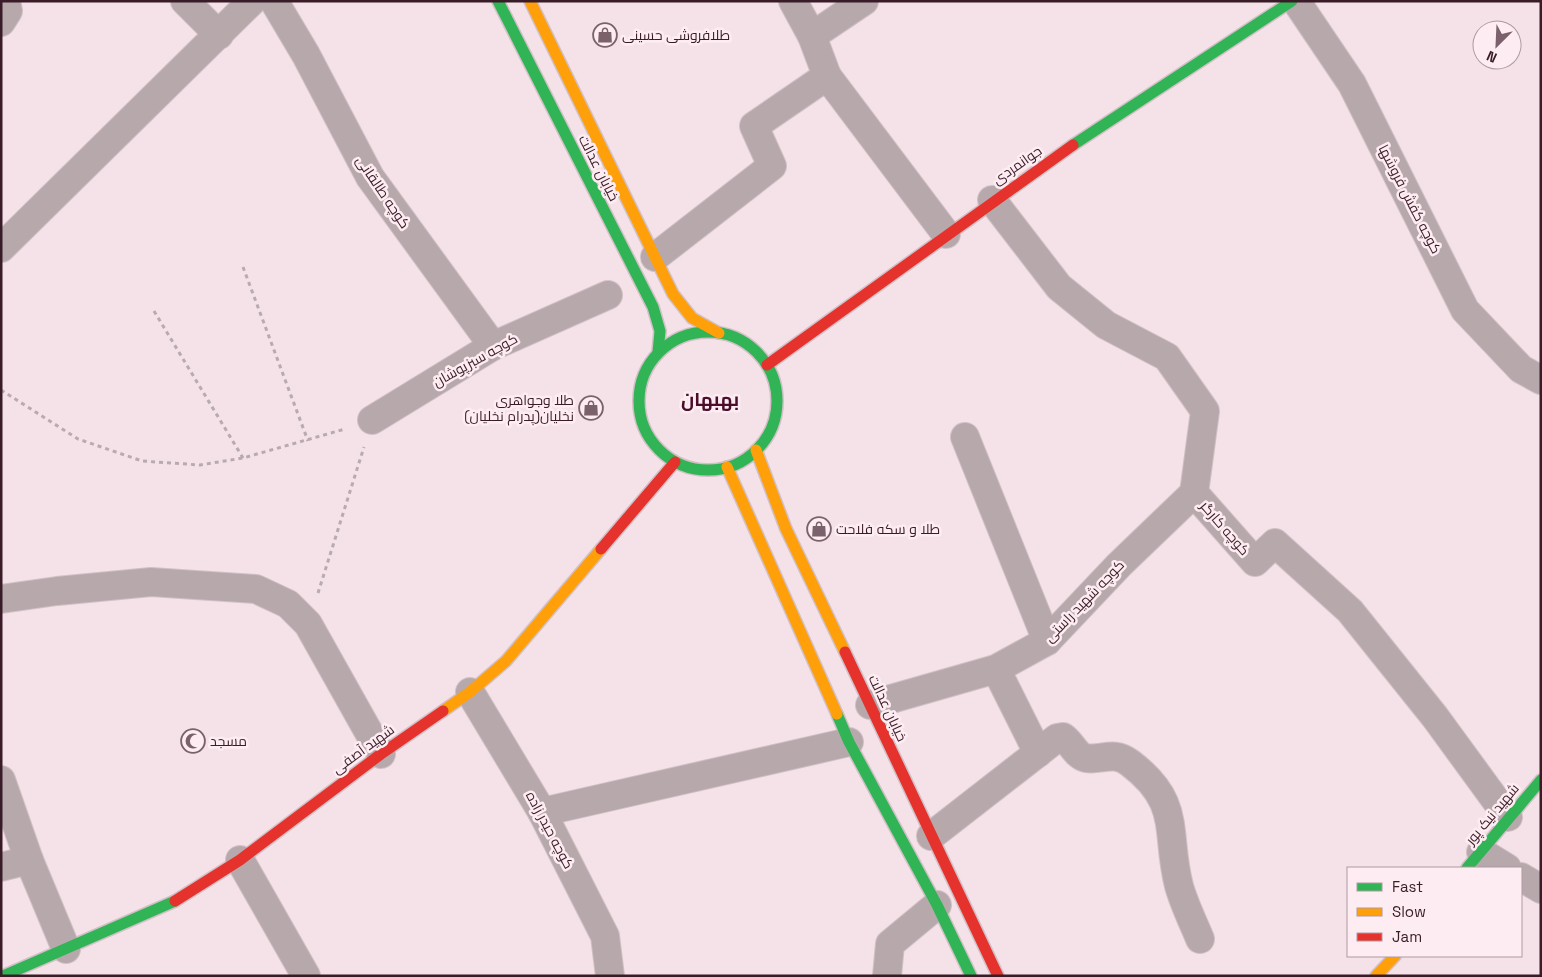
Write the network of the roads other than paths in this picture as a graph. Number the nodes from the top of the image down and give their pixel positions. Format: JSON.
{"nodes":[{"id":1,"x":6,"y":1,"type":"edge"},
{"id":2,"x":185,"y":1,"type":"edge"},
{"id":3,"x":252,"y":1,"type":"edge"},
{"id":4,"x":274,"y":1,"type":"edge"},
{"id":5,"x":498,"y":1,"type":"edge"},
{"id":6,"x":530,"y":1,"type":"edge"},
{"id":7,"x":793,"y":1,"type":"edge"},
{"id":8,"x":864,"y":1,"type":"edge"},
{"id":9,"x":1292,"y":1,"type":"edge"},
{"id":10,"x":1296,"y":1,"type":"edge"},
{"id":11,"x":1,"y":22,"type":"edge"},
{"id":12,"x":219,"y":35,"type":"junction"},
{"id":13,"x":812,"y":36,"type":"junction"},
{"id":14,"x":827,"y":76,"type":"junction"},
{"id":15,"x":992,"y":200,"type":"junction"},
{"id":16,"x":946,"y":234,"type":"junction"},
{"id":17,"x":1,"y":248,"type":"edge"},
{"id":18,"x":655,"y":257,"type":"junction"},
{"id":19,"x":608,"y":295,"type":"dead end"},
{"id":20,"x":719,"y":333,"type":"junction"},
{"id":21,"x":493,"y":346,"type":"junction"},
{"id":22,"x":658,"y":352,"type":"junction"},
{"id":23,"x":767,"y":365,"type":"junction"},
{"id":24,"x":1534,"y":368,"type":"edge"},
{"id":25,"x":372,"y":420,"type":"road end"},
{"id":26,"x":965,"y":437,"type":"dead end"},
{"id":27,"x":756,"y":450,"type":"junction"},
{"id":28,"x":675,"y":462,"type":"junction"},
{"id":29,"x":727,"y":467,"type":"junction"},
{"id":30,"x":1194,"y":493,"type":"junction"},
{"id":31,"x":1,"y":599,"type":"edge"},
{"id":32,"x":1047,"y":641,"type":"junction"},
{"id":33,"x":996,"y":669,"type":"junction"},
{"id":34,"x":470,"y":692,"type":"junction"},
{"id":35,"x":870,"y":705,"type":"junction"},
{"id":36,"x":849,"y":742,"type":"junction"},
{"id":37,"x":1038,"y":753,"type":"junction"},
{"id":38,"x":381,"y":754,"type":"junction"},
{"id":39,"x":1,"y":780,"type":"edge"},
{"id":40,"x":1541,"y":780,"type":"edge"},
{"id":41,"x":542,"y":812,"type":"junction"},
{"id":42,"x":1508,"y":817,"type":"junction"},
{"id":43,"x":931,"y":836,"type":"junction"},
{"id":44,"x":30,"y":860,"type":"junction"},
{"id":45,"x":240,"y":860,"type":"junction"},
{"id":46,"x":1474,"y":860,"type":"edge"},
{"id":47,"x":1,"y":867,"type":"edge"},
{"id":48,"x":1503,"y":867,"type":"edge"},
{"id":49,"x":1522,"y":878,"type":"edge"},
{"id":50,"x":1541,"y":889,"type":"edge"},
{"id":51,"x":937,"y":905,"type":"junction"},
{"id":52,"x":1200,"y":939,"type":"dead end"},
{"id":53,"x":66,"y":948,"type":"junction"},
{"id":54,"x":1394,"y":957,"type":"edge"},
{"id":55,"x":3,"y":976,"type":"edge"},
{"id":56,"x":306,"y":976,"type":"edge"},
{"id":57,"x":610,"y":976,"type":"edge"},
{"id":58,"x":887,"y":976,"type":"edge"},
{"id":59,"x":971,"y":976,"type":"edge"},
{"id":60,"x":998,"y":976,"type":"edge"},
{"id":61,"x":1376,"y":976,"type":"edge"}],
"edges":[{"from":1,"to":11,"type":"street"},
{"from":2,"to":12,"type":"street"},
{"from":3,"to":12,"type":"street"},
{"from":4,"to":21,"type":"street","name":"کوچه طالقانی"},
{"from":5,"to":22,"type":"main road","name":"خیابان عدالت"},
{"from":6,"to":18,"type":"main road","name":"خیابان عدالت"},
{"from":7,"to":13,"type":"street"},
{"from":8,"to":13,"type":"street"},
{"from":9,"to":15,"type":"main road","name":"جوانمردی"},
{"from":10,"to":24,"type":"street","name":"کوچه کفش فروشها"},
{"from":12,"to":17,"type":"street"},
{"from":13,"to":14,"type":"street"},
{"from":14,"to":16,"type":"street"},
{"from":14,"to":18,"type":"street"},
{"from":15,"to":16,"type":"main road","name":"جوانمردی"},
{"from":15,"to":30,"type":"street","name":"کوچه کارگر"},
{"from":16,"to":23,"type":"main road","name":"جوانمردی"},
{"from":18,"to":20,"type":"main road","name":"خیابان عدالت"},
{"from":19,"to":21,"type":"street","name":"کوچه سبزپوشان"},
{"from":20,"to":22,"type":"main road"},
{"from":20,"to":23,"type":"main road"},
{"from":21,"to":25,"type":"street","name":"کوچه سبزپوشان"},
{"from":22,"to":28,"type":"main road"},
{"from":23,"to":27,"type":"main road"},
{"from":26,"to":32,"type":"street"},
{"from":27,"to":29,"type":"main road"},
{"from":27,"to":35,"type":"main road","name":"خیابان عدالت"},
{"from":28,"to":29,"type":"main road"},
{"from":28,"to":34,"type":"main road","name":"شهید آصفی"},
{"from":29,"to":36,"type":"main road"},
{"from":30,"to":32,"type":"street","name":"کوچه شهید راستی"},
{"from":30,"to":42,"type":"street","name":"کوچه کارگر"},
{"from":31,"to":38,"type":"street"},
{"from":32,"to":33,"type":"street","name":"کوچه شهید راستی"},
{"from":33,"to":35,"type":"street","name":"کوچه شهید راستی"},
{"from":33,"to":37,"type":"street"},
{"from":34,"to":38,"type":"main road","name":"شهید آصفی"},
{"from":34,"to":41,"type":"street","name":"کوچه حیدر زاده"},
{"from":35,"to":43,"type":"main road","name":"خیابان عدالت"},
{"from":36,"to":41,"type":"street"},
{"from":36,"to":51,"type":"main road"},
{"from":37,"to":43,"type":"street"},
{"from":37,"to":52,"type":"street"},
{"from":38,"to":45,"type":"main road","name":"شهید آصفی"},
{"from":39,"to":44,"type":"street"},
{"from":40,"to":42,"type":"main road","name":"شهید نیک پور"},
{"from":41,"to":57,"type":"street","name":"کوچه حیدر زاده"},
{"from":42,"to":46,"type":"main road","name":"شهید نیک پور"},
{"from":43,"to":60,"type":"main road","name":"خیابان عدالت"},
{"from":44,"to":47,"type":"street"},
{"from":44,"to":53,"type":"street"},
{"from":45,"to":53,"type":"main road","name":"شهید آصفی"},
{"from":45,"to":56,"type":"street"},
{"from":46,"to":48,"type":"street"},
{"from":49,"to":50,"type":"street"},
{"from":51,"to":58,"type":"street"},
{"from":51,"to":59,"type":"main road"},
{"from":53,"to":55,"type":"main road","name":"شهید آصفی"},
{"from":54,"to":61,"type":"main road"}]}
